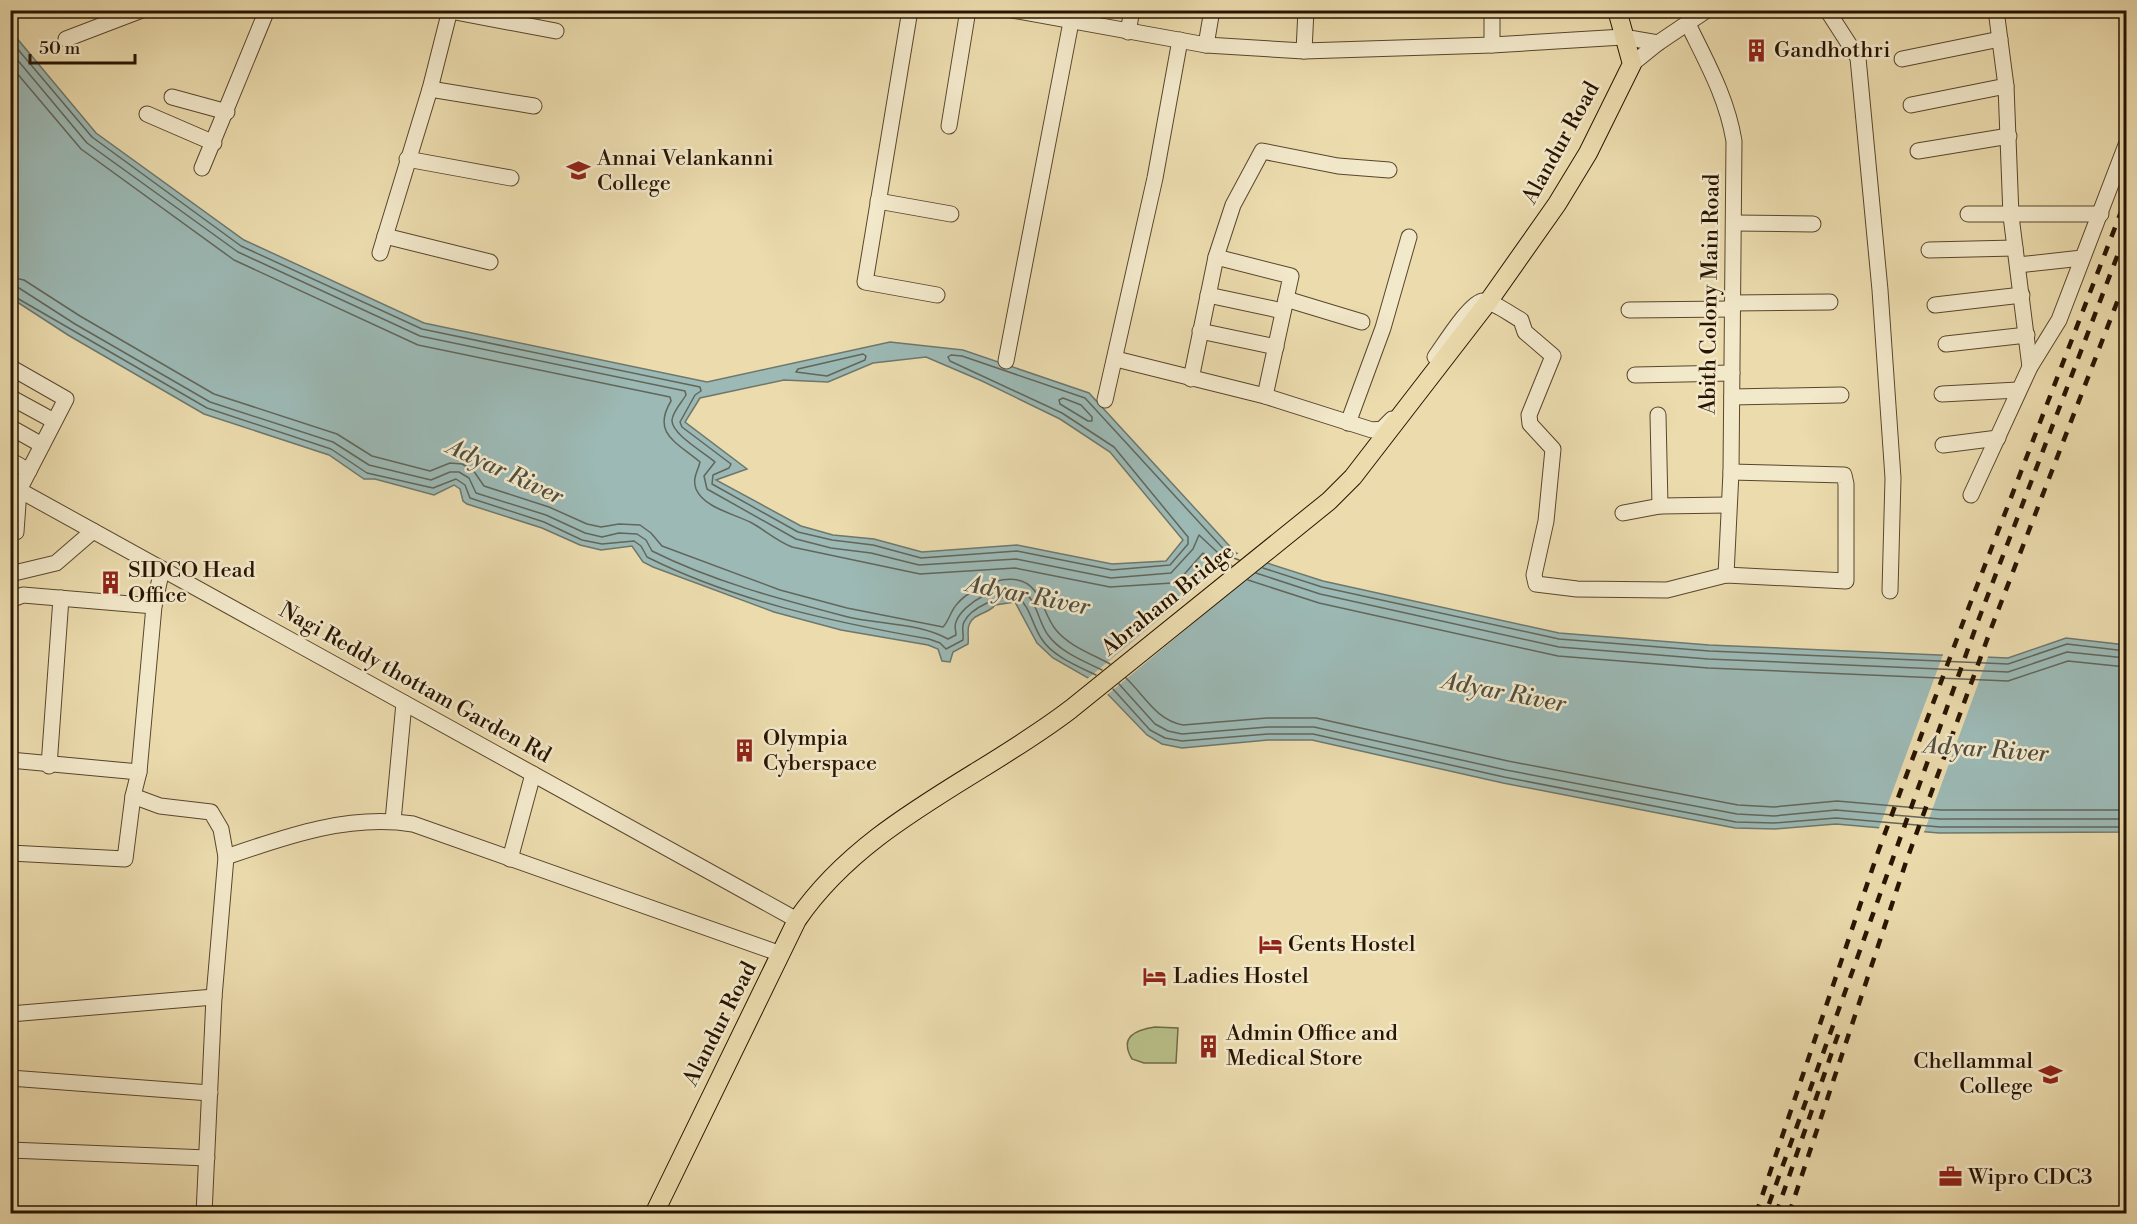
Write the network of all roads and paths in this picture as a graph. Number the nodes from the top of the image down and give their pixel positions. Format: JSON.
{"nodes":[{"id":1,"x":142,"y":10,"type":"edge"},
{"id":2,"x":267,"y":10,"type":"edge"},
{"id":3,"x":910,"y":10,"type":"edge"},
{"id":4,"x":968,"y":10,"type":"edge"},
{"id":5,"x":1012,"y":10,"type":"edge"},
{"id":6,"x":1132,"y":10,"type":"edge"},
{"id":7,"x":1212,"y":10,"type":"edge"},
{"id":8,"x":1306,"y":10,"type":"edge"},
{"id":9,"x":1492,"y":10,"type":"edge"},
{"id":10,"x":1617,"y":10,"type":"edge"},
{"id":11,"x":1707,"y":10,"type":"edge"},
{"id":12,"x":1827,"y":10,"type":"edge"},
{"id":13,"x":1996,"y":10,"type":"edge"},
{"id":14,"x":450,"y":11,"type":"edge"},
{"id":15,"x":1071,"y":22,"type":"junction"},
{"id":16,"x":1688,"y":24,"type":"junction"},
{"id":17,"x":556,"y":31,"type":"dead end"},
{"id":18,"x":1128,"y":32,"type":"junction"},
{"id":19,"x":1623,"y":36,"type":"junction"},
{"id":20,"x":66,"y":39,"type":"dead end"},
{"id":21,"x":2000,"y":39,"type":"junction"},
{"id":22,"x":1180,"y":40,"type":"junction"},
{"id":23,"x":1658,"y":43,"type":"junction"},
{"id":24,"x":1206,"y":45,"type":"junction"},
{"id":25,"x":1492,"y":45,"type":"junction"},
{"id":26,"x":1304,"y":51,"type":"junction"},
{"id":27,"x":1902,"y":59,"type":"dead end"},
{"id":28,"x":1632,"y":64,"type":"junction"},
{"id":29,"x":2006,"y":86,"type":"junction"},
{"id":30,"x":430,"y":89,"type":"junction"},
{"id":31,"x":172,"y":97,"type":"dead end"},
{"id":32,"x":1911,"y":105,"type":"dead end"},
{"id":33,"x":534,"y":106,"type":"dead end"},
{"id":34,"x":226,"y":112,"type":"junction"},
{"id":35,"x":147,"y":114,"type":"dead end"},
{"id":36,"x":949,"y":126,"type":"dead end"},
{"id":37,"x":2009,"y":136,"type":"junction"},
{"id":38,"x":214,"y":143,"type":"junction"},
{"id":39,"x":2127,"y":145,"type":"edge"},
{"id":40,"x":1918,"y":151,"type":"dead end"},
{"id":41,"x":407,"y":159,"type":"junction"},
{"id":42,"x":202,"y":168,"type":"dead end"},
{"id":43,"x":1389,"y":170,"type":"dead end"},
{"id":44,"x":511,"y":178,"type":"dead end"},
{"id":45,"x":878,"y":201,"type":"junction"},
{"id":46,"x":951,"y":214,"type":"dead end"},
{"id":47,"x":1968,"y":214,"type":"dead end"},
{"id":48,"x":2101,"y":214,"type":"junction"},
{"id":49,"x":2011,"y":216,"type":"junction"},
{"id":50,"x":1734,"y":223,"type":"junction"},
{"id":51,"x":1813,"y":224,"type":"dead end"},
{"id":52,"x":385,"y":236,"type":"junction"},
{"id":53,"x":1409,"y":237,"type":"dead end"},
{"id":54,"x":2015,"y":248,"type":"junction"},
{"id":55,"x":1929,"y":250,"type":"dead end"},
{"id":56,"x":380,"y":253,"type":"dead end"},
{"id":57,"x":1216,"y":257,"type":"junction"},
{"id":58,"x":2082,"y":258,"type":"junction"},
{"id":59,"x":490,"y":262,"type":"dead end"},
{"id":60,"x":2018,"y":265,"type":"junction"},
{"id":61,"x":938,"y":295,"type":"dead end"},
{"id":62,"x":2022,"y":295,"type":"junction"},
{"id":63,"x":1208,"y":296,"type":"junction"},
{"id":64,"x":1488,"y":302,"type":"junction"},
{"id":65,"x":1830,"y":302,"type":"dead end"},
{"id":66,"x":1285,"y":305,"type":"junction"},
{"id":67,"x":1935,"y":305,"type":"dead end"},
{"id":68,"x":1732,"y":306,"type":"junction"},
{"id":69,"x":1629,"y":310,"type":"dead end"},
{"id":70,"x":1475,"y":319,"type":"joint"},
{"id":71,"x":1362,"y":322,"type":"dead end"},
{"id":72,"x":1200,"y":331,"type":"junction"},
{"id":73,"x":2027,"y":336,"type":"junction"},
{"id":74,"x":1946,"y":344,"type":"dead end"},
{"id":75,"x":1276,"y":347,"type":"junction"},
{"id":76,"x":1116,"y":359,"type":"junction"},
{"id":77,"x":1006,"y":361,"type":"dead end"},
{"id":78,"x":2030,"y":367,"type":"junction"},
{"id":79,"x":10,"y":368,"type":"edge"},
{"id":80,"x":1732,"y":373,"type":"junction"},
{"id":81,"x":1635,"y":375,"type":"dead end"},
{"id":82,"x":1191,"y":379,"type":"junction"},
{"id":83,"x":2018,"y":390,"type":"junction"},
{"id":84,"x":1942,"y":394,"type":"dead end"},
{"id":85,"x":1841,"y":395,"type":"dead end"},
{"id":86,"x":1265,"y":396,"type":"junction"},
{"id":87,"x":10,"y":397,"type":"edge"},
{"id":88,"x":1732,"y":397,"type":"junction"},
{"id":89,"x":1105,"y":400,"type":"dead end"},
{"id":90,"x":1658,"y":415,"type":"dead end"},
{"id":91,"x":54,"y":421,"type":"junction"},
{"id":92,"x":1348,"y":423,"type":"junction"},
{"id":93,"x":10,"y":427,"type":"edge"},
{"id":94,"x":1998,"y":438,"type":"junction"},
{"id":95,"x":42,"y":445,"type":"junction"},
{"id":96,"x":1943,"y":445,"type":"dead end"},
{"id":97,"x":10,"y":460,"type":"edge"},
{"id":98,"x":29,"y":471,"type":"junction"},
{"id":99,"x":1731,"y":472,"type":"junction"},
{"id":100,"x":15,"y":488,"type":"edge"},
{"id":101,"x":1971,"y":495,"type":"dead end"},
{"id":102,"x":1728,"y":505,"type":"junction"},
{"id":103,"x":1660,"y":506,"type":"junction"},
{"id":104,"x":1623,"y":513,"type":"dead end"},
{"id":105,"x":93,"y":531,"type":"junction"},
{"id":106,"x":10,"y":534,"type":"edge"},
{"id":107,"x":162,"y":569,"type":"junction"},
{"id":108,"x":10,"y":574,"type":"edge"},
{"id":109,"x":1726,"y":575,"type":"junction"},
{"id":110,"x":1890,"y":591,"type":"dead end"},
{"id":111,"x":61,"y":598,"type":"junction"},
{"id":112,"x":10,"y":600,"type":"edge"},
{"id":113,"x":154,"y":606,"type":"junction"},
{"id":114,"x":404,"y":703,"type":"junction"},
{"id":115,"x":10,"y":760,"type":"edge"},
{"id":116,"x":49,"y":766,"type":"junction"},
{"id":117,"x":139,"y":772,"type":"junction"},
{"id":118,"x":533,"y":774,"type":"junction"},
{"id":119,"x":133,"y":796,"type":"junction"},
{"id":120,"x":393,"y":821,"type":"junction"},
{"id":121,"x":10,"y":853,"type":"edge"},
{"id":122,"x":226,"y":857,"type":"junction"},
{"id":123,"x":510,"y":859,"type":"junction"},
{"id":124,"x":843,"y":866,"type":"joint"},
{"id":125,"x":797,"y":920,"type":"junction"},
{"id":126,"x":781,"y":954,"type":"junction"},
{"id":127,"x":214,"y":997,"type":"junction"},
{"id":128,"x":10,"y":1014,"type":"edge"},
{"id":129,"x":10,"y":1078,"type":"edge"},
{"id":130,"x":210,"y":1094,"type":"junction"},
{"id":131,"x":10,"y":1150,"type":"edge"},
{"id":132,"x":207,"y":1158,"type":"junction"},
{"id":133,"x":204,"y":1214,"type":"edge"},
{"id":134,"x":654,"y":1214,"type":"edge"}],
"edges":[{"from":1,"to":20,"type":"street"},
{"from":2,"to":34,"type":"street"},
{"from":3,"to":45,"type":"street"},
{"from":4,"to":36,"type":"street"},
{"from":5,"to":15,"type":"street"},
{"from":6,"to":18,"type":"street"},
{"from":7,"to":24,"type":"street"},
{"from":8,"to":26,"type":"street"},
{"from":9,"to":25,"type":"street"},
{"from":10,"to":19,"type":"main road"},
{"from":11,"to":16,"type":"street","name":"Alandur Road"},
{"from":12,"to":110,"type":"street"},
{"from":13,"to":21,"type":"street"},
{"from":14,"to":17,"type":"street"},
{"from":14,"to":30,"type":"street"},
{"from":15,"to":18,"type":"street"},
{"from":15,"to":77,"type":"street"},
{"from":16,"to":23,"type":"street","name":"Alandur Road"},
{"from":16,"to":50,"type":"street","name":"Abith Colony Main Road"},
{"from":18,"to":22,"type":"street"},
{"from":19,"to":23,"type":"street"},
{"from":19,"to":25,"type":"street"},
{"from":19,"to":28,"type":"main road"},
{"from":21,"to":27,"type":"street"},
{"from":21,"to":29,"type":"street"},
{"from":22,"to":24,"type":"street"},
{"from":22,"to":76,"type":"street"},
{"from":23,"to":28,"type":"street","name":"Alandur Road"},
{"from":24,"to":26,"type":"street"},
{"from":25,"to":26,"type":"street"},
{"from":28,"to":64,"type":"main road","name":"Alandur Road"},
{"from":29,"to":32,"type":"street"},
{"from":29,"to":37,"type":"street"},
{"from":30,"to":33,"type":"street"},
{"from":30,"to":41,"type":"street"},
{"from":31,"to":34,"type":"street"},
{"from":34,"to":38,"type":"street"},
{"from":35,"to":38,"type":"street"},
{"from":37,"to":40,"type":"street"},
{"from":37,"to":49,"type":"street"},
{"from":38,"to":42,"type":"street"},
{"from":39,"to":48,"type":"street"},
{"from":41,"to":44,"type":"street"},
{"from":41,"to":52,"type":"street"},
{"from":43,"to":57,"type":"street"},
{"from":45,"to":46,"type":"street"},
{"from":45,"to":61,"type":"street"},
{"from":47,"to":49,"type":"street"},
{"from":48,"to":49,"type":"street"},
{"from":48,"to":58,"type":"street"},
{"from":49,"to":54,"type":"street"},
{"from":50,"to":51,"type":"street"},
{"from":50,"to":68,"type":"street","name":"Abith Colony Main Road"},
{"from":52,"to":56,"type":"street"},
{"from":52,"to":59,"type":"street"},
{"from":53,"to":92,"type":"street"},
{"from":54,"to":55,"type":"street"},
{"from":54,"to":60,"type":"street"},
{"from":57,"to":63,"type":"street"},
{"from":57,"to":66,"type":"street"},
{"from":58,"to":60,"type":"street"},
{"from":58,"to":78,"type":"street"},
{"from":60,"to":62,"type":"street"},
{"from":62,"to":67,"type":"street"},
{"from":62,"to":73,"type":"street"},
{"from":63,"to":66,"type":"street"},
{"from":63,"to":72,"type":"street"},
{"from":64,"to":70,"type":"main road","name":"Alandur Road"},
{"from":64,"to":92,"type":"street"},
{"from":64,"to":109,"type":"street"},
{"from":65,"to":68,"type":"street"},
{"from":66,"to":71,"type":"street"},
{"from":66,"to":75,"type":"street"},
{"from":68,"to":69,"type":"street"},
{"from":68,"to":80,"type":"street","name":"Abith Colony Main Road"},
{"from":70,"to":124,"type":"main road","name":"Abraham Bridge"},
{"from":72,"to":75,"type":"street"},
{"from":72,"to":82,"type":"street"},
{"from":73,"to":74,"type":"street"},
{"from":73,"to":78,"type":"street"},
{"from":75,"to":86,"type":"street"},
{"from":76,"to":82,"type":"street"},
{"from":76,"to":89,"type":"street"},
{"from":78,"to":83,"type":"street"},
{"from":79,"to":91,"type":"street"},
{"from":80,"to":81,"type":"street"},
{"from":80,"to":88,"type":"street","name":"Abith Colony Main Road"},
{"from":82,"to":86,"type":"street"},
{"from":83,"to":84,"type":"street"},
{"from":83,"to":94,"type":"street"},
{"from":85,"to":88,"type":"street"},
{"from":86,"to":92,"type":"street"},
{"from":87,"to":91,"type":"street"},
{"from":88,"to":99,"type":"street","name":"Abith Colony Main Road"},
{"from":90,"to":103,"type":"street"},
{"from":91,"to":95,"type":"street"},
{"from":93,"to":95,"type":"street"},
{"from":94,"to":96,"type":"street"},
{"from":94,"to":101,"type":"street"},
{"from":95,"to":98,"type":"street"},
{"from":97,"to":98,"type":"street"},
{"from":98,"to":100,"type":"street"},
{"from":99,"to":102,"type":"street","name":"Abith Colony Main Road"},
{"from":99,"to":109,"type":"street"},
{"from":100,"to":105,"type":"street","name":"Nagi Reddy thottam Garden Rd"},
{"from":100,"to":106,"type":"street"},
{"from":102,"to":103,"type":"street"},
{"from":102,"to":109,"type":"street","name":"Abith Colony Main Road"},
{"from":103,"to":104,"type":"street"},
{"from":105,"to":107,"type":"street","name":"Nagi Reddy thottam Garden Rd"},
{"from":105,"to":108,"type":"street"},
{"from":107,"to":113,"type":"street"},
{"from":107,"to":114,"type":"street","name":"Nagi Reddy thottam Garden Rd"},
{"from":111,"to":112,"type":"street"},
{"from":111,"to":113,"type":"street"},
{"from":111,"to":116,"type":"street"},
{"from":113,"to":117,"type":"street"},
{"from":114,"to":118,"type":"street","name":"Nagi Reddy thottam Garden Rd"},
{"from":114,"to":120,"type":"street"},
{"from":115,"to":116,"type":"street"},
{"from":116,"to":117,"type":"street"},
{"from":117,"to":119,"type":"street"},
{"from":118,"to":123,"type":"street"},
{"from":118,"to":125,"type":"street","name":"Nagi Reddy thottam Garden Rd"},
{"from":119,"to":121,"type":"street"},
{"from":119,"to":122,"type":"street"},
{"from":120,"to":122,"type":"street"},
{"from":120,"to":123,"type":"street"},
{"from":122,"to":127,"type":"street"},
{"from":123,"to":126,"type":"street"},
{"from":124,"to":125,"type":"main road","name":"Alandur Road"},
{"from":125,"to":126,"type":"main road","name":"Alandur Road"},
{"from":126,"to":134,"type":"main road","name":"Alandur Road"},
{"from":127,"to":128,"type":"street"},
{"from":127,"to":130,"type":"street"},
{"from":129,"to":130,"type":"street"},
{"from":130,"to":132,"type":"street"},
{"from":131,"to":132,"type":"street"},
{"from":132,"to":133,"type":"street"}]}
